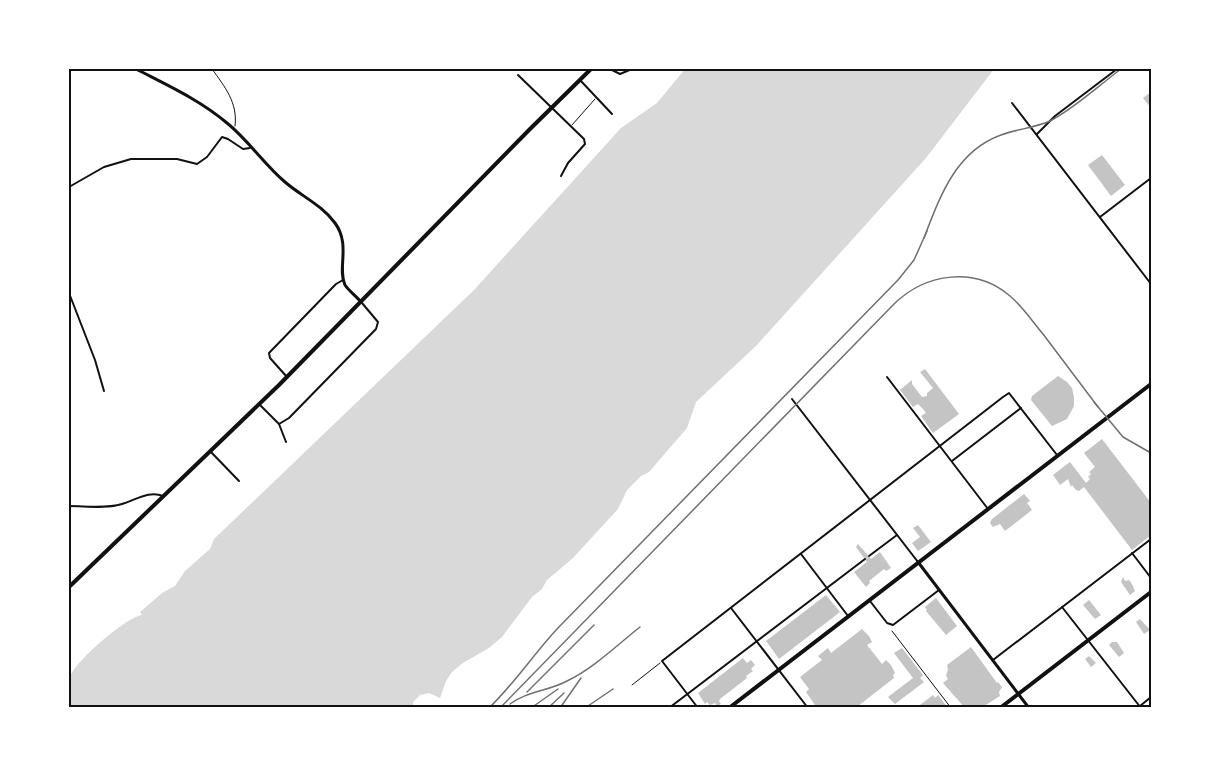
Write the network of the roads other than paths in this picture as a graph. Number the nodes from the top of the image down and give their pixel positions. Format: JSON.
{"nodes":[{"id":1,"x":136,"y":69,"type":"edge"},
{"id":2,"x":212,"y":69,"type":"edge"},
{"id":3,"x":591,"y":69,"type":"edge"},
{"id":4,"x":610,"y":69,"type":"edge"},
{"id":5,"x":632,"y":69,"type":"edge"},
{"id":6,"x":1117,"y":69,"type":"edge"},
{"id":7,"x":518,"y":75,"type":"dead end"},
{"id":8,"x":580,"y":80,"type":"junction"},
{"id":9,"x":597,"y":98,"type":"junction"},
{"id":10,"x":1012,"y":103,"type":"dead end"},
{"id":11,"x":552,"y":107,"type":"junction"},
{"id":12,"x":612,"y":114,"type":"dead end"},
{"id":13,"x":571,"y":126,"type":"junction"},
{"id":14,"x":234,"y":130,"type":"junction"},
{"id":15,"x":1037,"y":134,"type":"junction"},
{"id":16,"x":250,"y":148,"type":"junction"},
{"id":17,"x":561,"y":176,"type":"dead end"},
{"id":18,"x":1151,"y":178,"type":"edge"},
{"id":19,"x":69,"y":187,"type":"edge"},
{"id":20,"x":1100,"y":217,"type":"junction"},
{"id":21,"x":344,"y":280,"type":"junction"},
{"id":22,"x":1150,"y":282,"type":"edge"},
{"id":23,"x":69,"y":293,"type":"edge"},
{"id":24,"x":361,"y":302,"type":"junction"},
{"id":25,"x":287,"y":376,"type":"junction"},
{"id":26,"x":887,"y":376,"type":"dead end"},
{"id":27,"x":1151,"y":384,"type":"edge"},
{"id":28,"x":104,"y":391,"type":"dead end"},
{"id":29,"x":792,"y":399,"type":"dead end"},
{"id":30,"x":259,"y":404,"type":"junction"},
{"id":31,"x":1021,"y":408,"type":"junction"},
{"id":32,"x":279,"y":424,"type":"junction"},
{"id":33,"x":286,"y":442,"type":"dead end"},
{"id":34,"x":940,"y":446,"type":"junction"},
{"id":35,"x":210,"y":451,"type":"junction"},
{"id":36,"x":1057,"y":456,"type":"junction"},
{"id":37,"x":952,"y":461,"type":"junction"},
{"id":38,"x":239,"y":481,"type":"dead end"},
{"id":39,"x":163,"y":496,"type":"junction"},
{"id":40,"x":871,"y":501,"type":"junction"},
{"id":41,"x":69,"y":506,"type":"edge"},
{"id":42,"x":988,"y":509,"type":"junction"},
{"id":43,"x":897,"y":535,"type":"junction"},
{"id":44,"x":1151,"y":538,"type":"edge"},
{"id":45,"x":1132,"y":553,"type":"junction"},
{"id":46,"x":801,"y":554,"type":"junction"},
{"id":47,"x":868,"y":556,"type":"dead end"},
{"id":48,"x":865,"y":559,"type":"dead end"},
{"id":49,"x":918,"y":562,"type":"junction"},
{"id":50,"x":1151,"y":578,"type":"edge"},
{"id":51,"x":69,"y":587,"type":"edge"},
{"id":52,"x":827,"y":588,"type":"junction"},
{"id":53,"x":939,"y":590,"type":"junction"},
{"id":54,"x":1151,"y":592,"type":"edge"},
{"id":55,"x":869,"y":600,"type":"junction"},
{"id":56,"x":1062,"y":607,"type":"junction"},
{"id":57,"x":731,"y":608,"type":"junction"},
{"id":58,"x":848,"y":616,"type":"junction"},
{"id":59,"x":1088,"y":640,"type":"junction"},
{"id":60,"x":758,"y":642,"type":"junction"},
{"id":61,"x":993,"y":660,"type":"junction"},
{"id":62,"x":662,"y":661,"type":"junction"},
{"id":63,"x":779,"y":669,"type":"junction"},
{"id":64,"x":632,"y":685,"type":"dead end"},
{"id":65,"x":1018,"y":693,"type":"junction"},
{"id":66,"x":687,"y":695,"type":"junction"},
{"id":67,"x":1151,"y":697,"type":"edge"},
{"id":68,"x":1140,"y":707,"type":"edge"},
{"id":69,"x":669,"y":708,"type":"edge"},
{"id":70,"x":698,"y":708,"type":"edge"},
{"id":71,"x":729,"y":708,"type":"edge"},
{"id":72,"x":808,"y":708,"type":"edge"},
{"id":73,"x":1000,"y":708,"type":"edge"},
{"id":74,"x":1029,"y":708,"type":"edge"}],
"edges":[{"from":1,"to":14,"type":"street"},
{"from":2,"to":14,"type":"lane"},
{"from":3,"to":8,"type":"main road"},
{"from":4,"to":5,"type":"street"},
{"from":6,"to":15,"type":"street"},
{"from":7,"to":11,"type":"street"},
{"from":8,"to":9,"type":"street"},
{"from":8,"to":11,"type":"main road"},
{"from":9,"to":12,"type":"street"},
{"from":9,"to":13,"type":"lane"},
{"from":10,"to":15,"type":"street"},
{"from":11,"to":13,"type":"street"},
{"from":11,"to":24,"type":"main road"},
{"from":13,"to":17,"type":"street"},
{"from":14,"to":16,"type":"street"},
{"from":15,"to":20,"type":"street"},
{"from":16,"to":19,"type":"street"},
{"from":16,"to":21,"type":"street"},
{"from":18,"to":20,"type":"street"},
{"from":20,"to":22,"type":"street"},
{"from":21,"to":24,"type":"street"},
{"from":21,"to":25,"type":"street"},
{"from":23,"to":28,"type":"street"},
{"from":24,"to":25,"type":"main road"},
{"from":24,"to":32,"type":"street"},
{"from":25,"to":30,"type":"main road"},
{"from":26,"to":34,"type":"street"},
{"from":27,"to":36,"type":"main road"},
{"from":29,"to":40,"type":"street"},
{"from":30,"to":32,"type":"street"},
{"from":30,"to":35,"type":"main road"},
{"from":31,"to":34,"type":"street"},
{"from":31,"to":36,"type":"street"},
{"from":31,"to":37,"type":"street"},
{"from":32,"to":33,"type":"street"},
{"from":34,"to":37,"type":"street"},
{"from":34,"to":40,"type":"street"},
{"from":35,"to":38,"type":"street"},
{"from":35,"to":39,"type":"main road"},
{"from":36,"to":42,"type":"main road"},
{"from":37,"to":42,"type":"street"},
{"from":39,"to":41,"type":"street"},
{"from":39,"to":51,"type":"main road"},
{"from":40,"to":43,"type":"street"},
{"from":40,"to":46,"type":"street"},
{"from":42,"to":49,"type":"main road"},
{"from":43,"to":47,"type":"street"},
{"from":43,"to":49,"type":"street"},
{"from":44,"to":45,"type":"street"},
{"from":45,"to":50,"type":"street"},
{"from":45,"to":56,"type":"street"},
{"from":46,"to":52,"type":"street"},
{"from":46,"to":57,"type":"street"},
{"from":48,"to":52,"type":"street"},
{"from":49,"to":53,"type":"street"},
{"from":49,"to":55,"type":"main road"},
{"from":52,"to":58,"type":"street"},
{"from":52,"to":60,"type":"street"},
{"from":53,"to":55,"type":"street"},
{"from":53,"to":61,"type":"street"},
{"from":54,"to":59,"type":"main road"},
{"from":55,"to":58,"type":"main road"},
{"from":56,"to":59,"type":"street"},
{"from":56,"to":61,"type":"street"},
{"from":57,"to":60,"type":"street"},
{"from":57,"to":62,"type":"street"},
{"from":58,"to":63,"type":"main road"},
{"from":59,"to":65,"type":"main road"},
{"from":59,"to":68,"type":"street"},
{"from":60,"to":63,"type":"street"},
{"from":60,"to":66,"type":"street"},
{"from":61,"to":65,"type":"street"},
{"from":62,"to":64,"type":"lane"},
{"from":62,"to":66,"type":"street"},
{"from":63,"to":71,"type":"main road"},
{"from":63,"to":72,"type":"street"},
{"from":65,"to":73,"type":"main road"},
{"from":65,"to":74,"type":"street"},
{"from":66,"to":69,"type":"street"},
{"from":66,"to":70,"type":"street"},
{"from":67,"to":68,"type":"street"}]}
